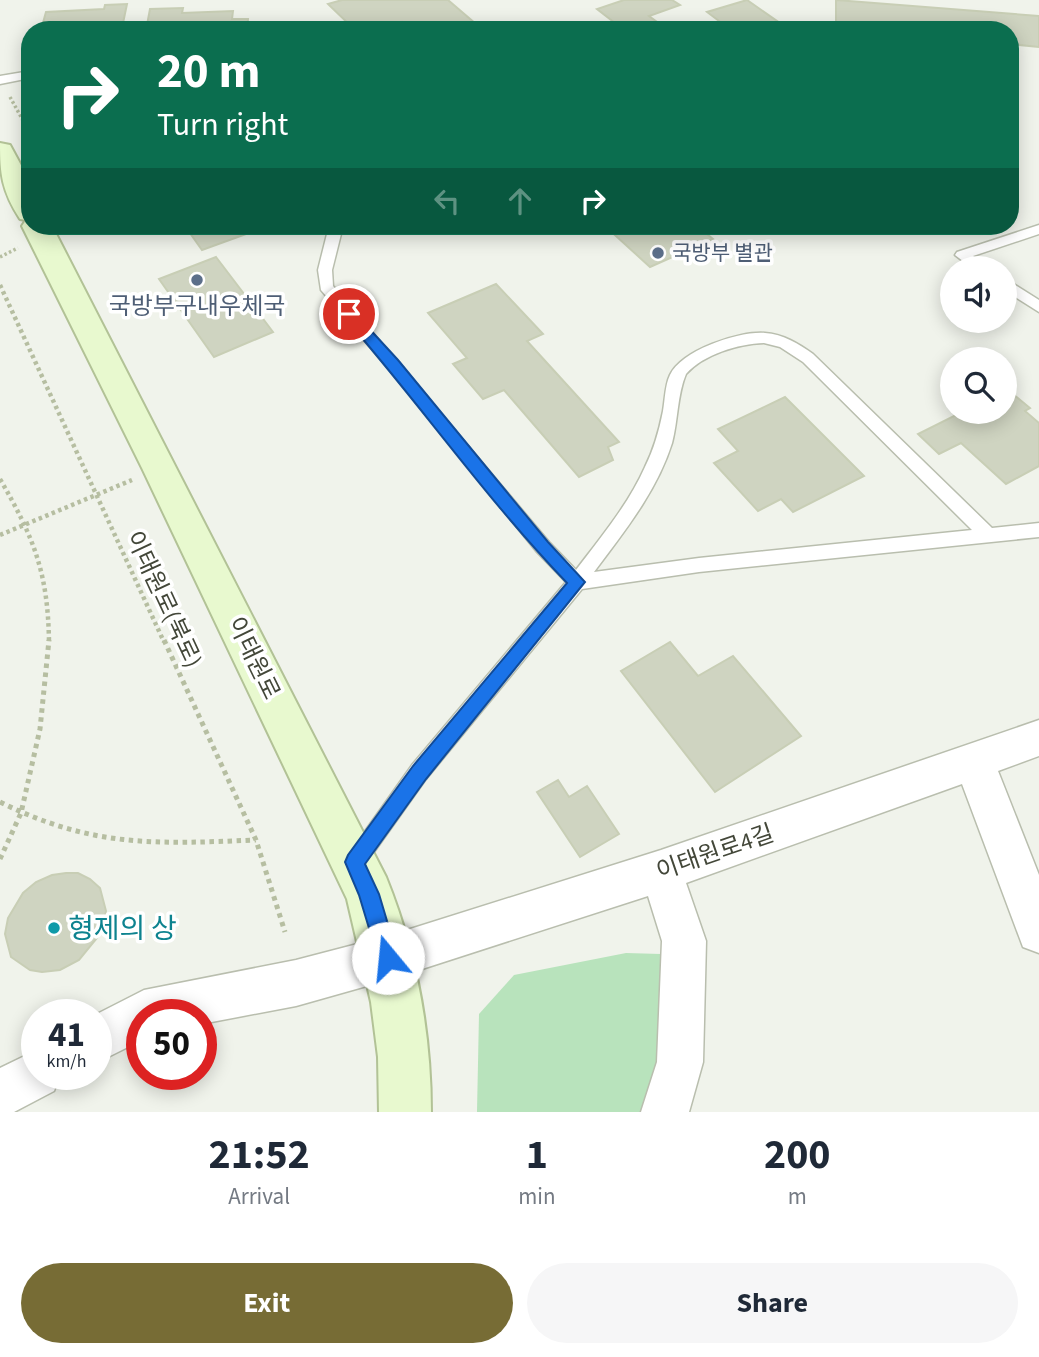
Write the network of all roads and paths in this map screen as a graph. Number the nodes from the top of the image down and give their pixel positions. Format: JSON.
{"nodes":[{"id":1,"x":21,"y":76,"type":"edge"},
{"id":2,"x":1,"y":80,"type":"edge"},
{"id":3,"x":21,"y":117,"type":"edge"},
{"id":4,"x":0,"y":151,"type":"edge"},
{"id":5,"x":21,"y":194,"type":"edge"},
{"id":6,"x":1039,"y":229,"type":"edge"},
{"id":7,"x":42,"y":235,"type":"edge"},
{"id":8,"x":334,"y":235,"type":"edge"},
{"id":9,"x":964,"y":256,"type":"edge"},
{"id":10,"x":0,"y":285,"type":"edge"},
{"id":11,"x":1017,"y":292,"type":"edge"},
{"id":12,"x":1039,"y":307,"type":"edge"},
{"id":13,"x":160,"y":468,"type":"junction"},
{"id":14,"x":0,"y":478,"type":"edge"},
{"id":15,"x":96,"y":496,"type":"junction"},
{"id":16,"x":26,"y":524,"type":"junction"},
{"id":17,"x":1039,"y":530,"type":"edge"},
{"id":18,"x":987,"y":534,"type":"junction"},
{"id":19,"x":0,"y":535,"type":"edge"},
{"id":20,"x":577,"y":582,"type":"junction"},
{"id":21,"x":1039,"y":738,"type":"edge"},
{"id":22,"x":974,"y":761,"type":"junction"},
{"id":23,"x":0,"y":802,"type":"edge"},
{"id":24,"x":21,"y":813,"type":"junction"},
{"id":25,"x":256,"y":840,"type":"junction"},
{"id":26,"x":0,"y":859,"type":"edge"},
{"id":27,"x":355,"y":862,"type":"junction"},
{"id":28,"x":661,"y":871,"type":"junction"},
{"id":29,"x":285,"y":932,"type":"dead end"},
{"id":30,"x":1039,"y":932,"type":"edge"},
{"id":31,"x":388,"y":958,"type":"junction"},
{"id":32,"x":112,"y":1031,"type":"edge"},
{"id":33,"x":21,"y":1083,"type":"edge"},
{"id":34,"x":0,"y":1094,"type":"edge"},
{"id":35,"x":405,"y":1112,"type":"edge"},
{"id":36,"x":665,"y":1112,"type":"edge"}],
"edges":[{"from":1,"to":2,"type":"lane"},
{"from":2,"to":3,"type":"path"},
{"from":4,"to":5,"type":"main road"},
{"from":6,"to":9,"type":"lane"},
{"from":7,"to":13,"type":"main road","name":"이태원로"},
{"from":8,"to":20,"type":"lane"},
{"from":10,"to":15,"type":"path","name":"이태원로(북로)"},
{"from":11,"to":12,"type":"lane"},
{"from":13,"to":15,"type":"path"},
{"from":13,"to":27,"type":"main road","name":"이태원로"},
{"from":14,"to":16,"type":"path"},
{"from":15,"to":16,"type":"path"},
{"from":15,"to":25,"type":"path","name":"이태원로(북로)"},
{"from":16,"to":19,"type":"path"},
{"from":16,"to":24,"type":"path"},
{"from":17,"to":18,"type":"lane"},
{"from":18,"to":20,"type":"lane"},
{"from":18,"to":20,"type":"lane"},
{"from":20,"to":27,"type":"lane"},
{"from":21,"to":22,"type":"street","name":"이태원로4길"},
{"from":22,"to":28,"type":"street","name":"이태원로4길"},
{"from":22,"to":30,"type":"street"},
{"from":23,"to":24,"type":"path"},
{"from":24,"to":25,"type":"path"},
{"from":24,"to":26,"type":"path"},
{"from":25,"to":29,"type":"path","name":"이태원로(북로)"},
{"from":27,"to":31,"type":"main road","name":"이태원로"},
{"from":28,"to":31,"type":"street","name":"이태원로4길"},
{"from":28,"to":36,"type":"street"},
{"from":31,"to":32,"type":"street","name":"이태원로4길"},
{"from":31,"to":35,"type":"main road","name":"이태원로"},
{"from":33,"to":34,"type":"street"}]}
